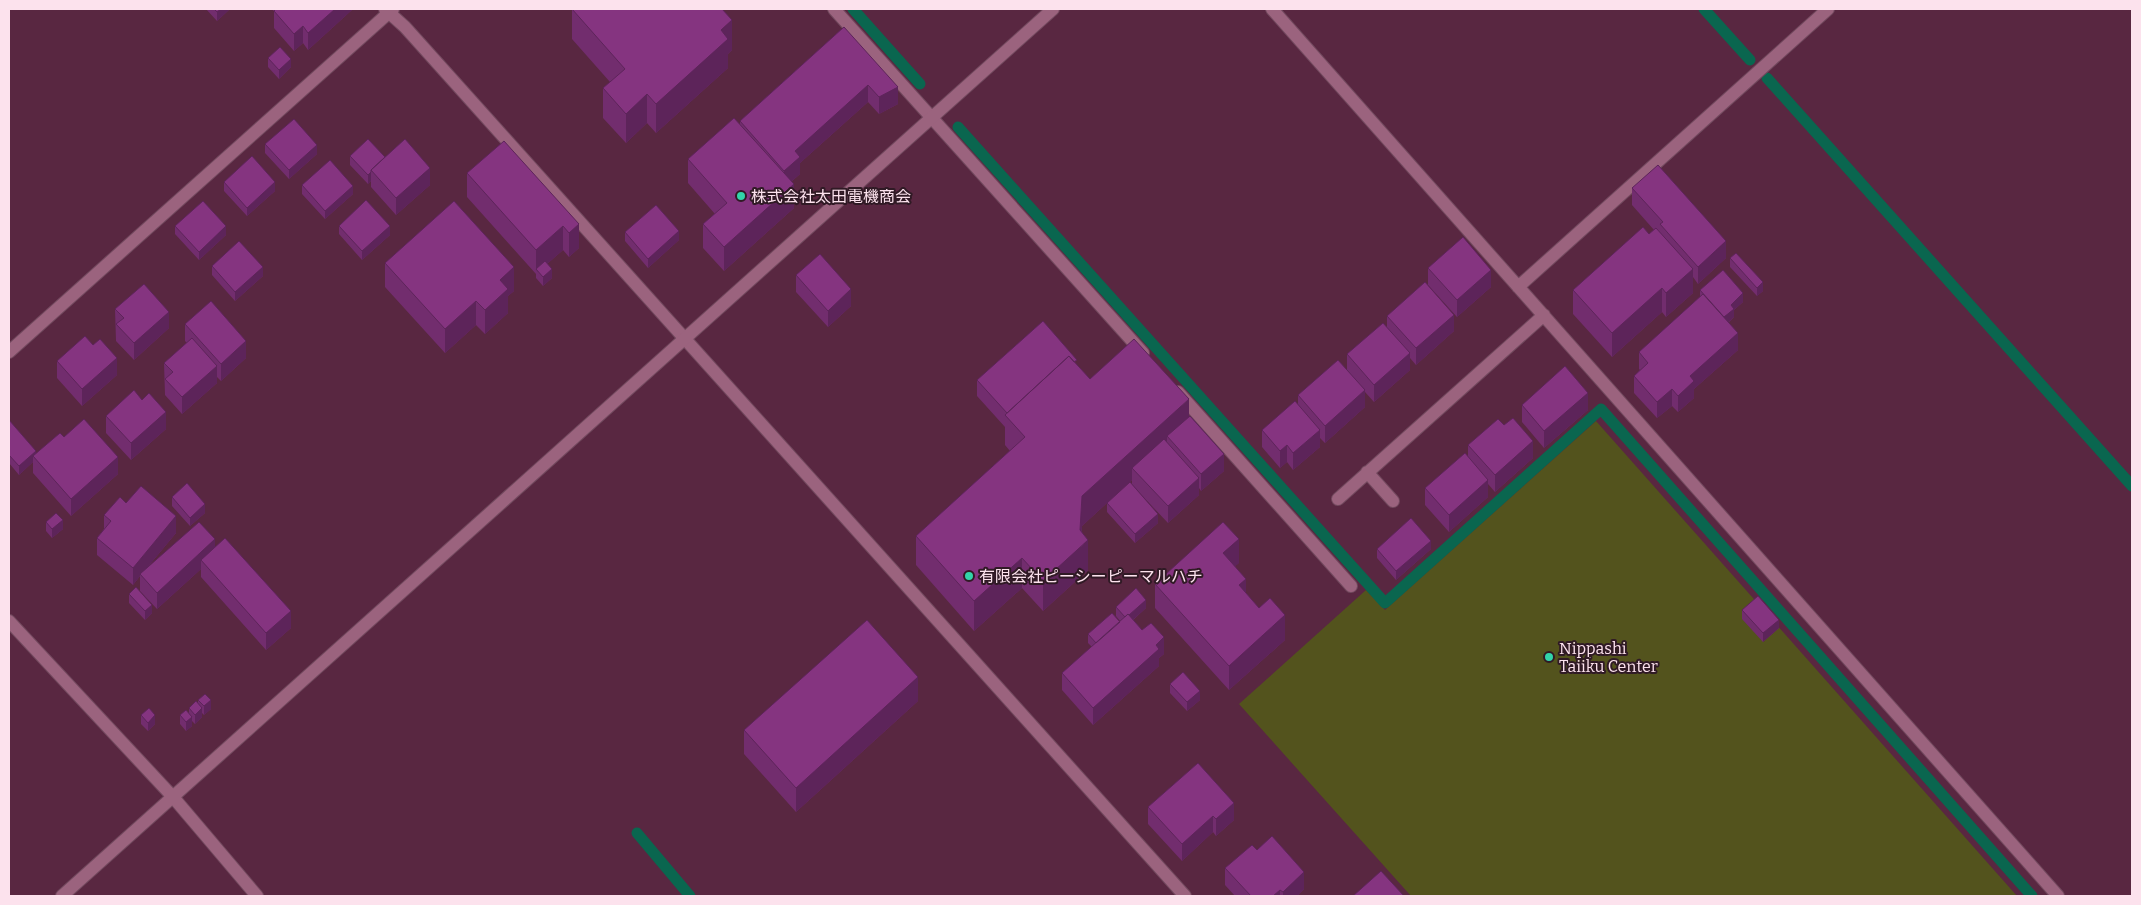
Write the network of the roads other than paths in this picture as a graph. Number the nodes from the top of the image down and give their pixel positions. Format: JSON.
{"nodes":[{"id":1,"x":834,"y":9,"type":"edge"},
{"id":2,"x":1053,"y":9,"type":"edge"},
{"id":3,"x":1272,"y":9,"type":"edge"},
{"id":4,"x":1828,"y":9,"type":"edge"},
{"id":5,"x":389,"y":10,"type":"edge"},
{"id":6,"x":932,"y":118,"type":"junction"},
{"id":7,"x":1518,"y":287,"type":"junction"},
{"id":8,"x":1544,"y":316,"type":"junction"},
{"id":9,"x":685,"y":338,"type":"junction"},
{"id":10,"x":9,"y":352,"type":"edge"},
{"id":11,"x":1152,"y":363,"type":"edge"},
{"id":12,"x":1172,"y":385,"type":"edge"},
{"id":13,"x":1367,"y":472,"type":"junction"},
{"id":14,"x":1338,"y":498,"type":"dead end"},
{"id":15,"x":1393,"y":501,"type":"dead end"},
{"id":16,"x":1352,"y":586,"type":"dead end"},
{"id":17,"x":9,"y":621,"type":"edge"},
{"id":18,"x":173,"y":797,"type":"junction"},
{"id":19,"x":62,"y":896,"type":"edge"},
{"id":20,"x":257,"y":896,"type":"edge"},
{"id":21,"x":1185,"y":896,"type":"edge"},
{"id":22,"x":2058,"y":896,"type":"edge"}],
"edges":[{"from":1,"to":6,"type":"street"},
{"from":2,"to":6,"type":"street"},
{"from":3,"to":7,"type":"street"},
{"from":4,"to":7,"type":"street"},
{"from":5,"to":9,"type":"street"},
{"from":5,"to":10,"type":"street"},
{"from":6,"to":9,"type":"street"},
{"from":6,"to":11,"type":"street"},
{"from":7,"to":8,"type":"street"},
{"from":8,"to":13,"type":"street"},
{"from":8,"to":22,"type":"street"},
{"from":9,"to":18,"type":"street"},
{"from":9,"to":21,"type":"street"},
{"from":12,"to":16,"type":"street"},
{"from":13,"to":14,"type":"street"},
{"from":13,"to":15,"type":"street"},
{"from":17,"to":18,"type":"street"},
{"from":18,"to":19,"type":"street"},
{"from":18,"to":20,"type":"street"}]}
